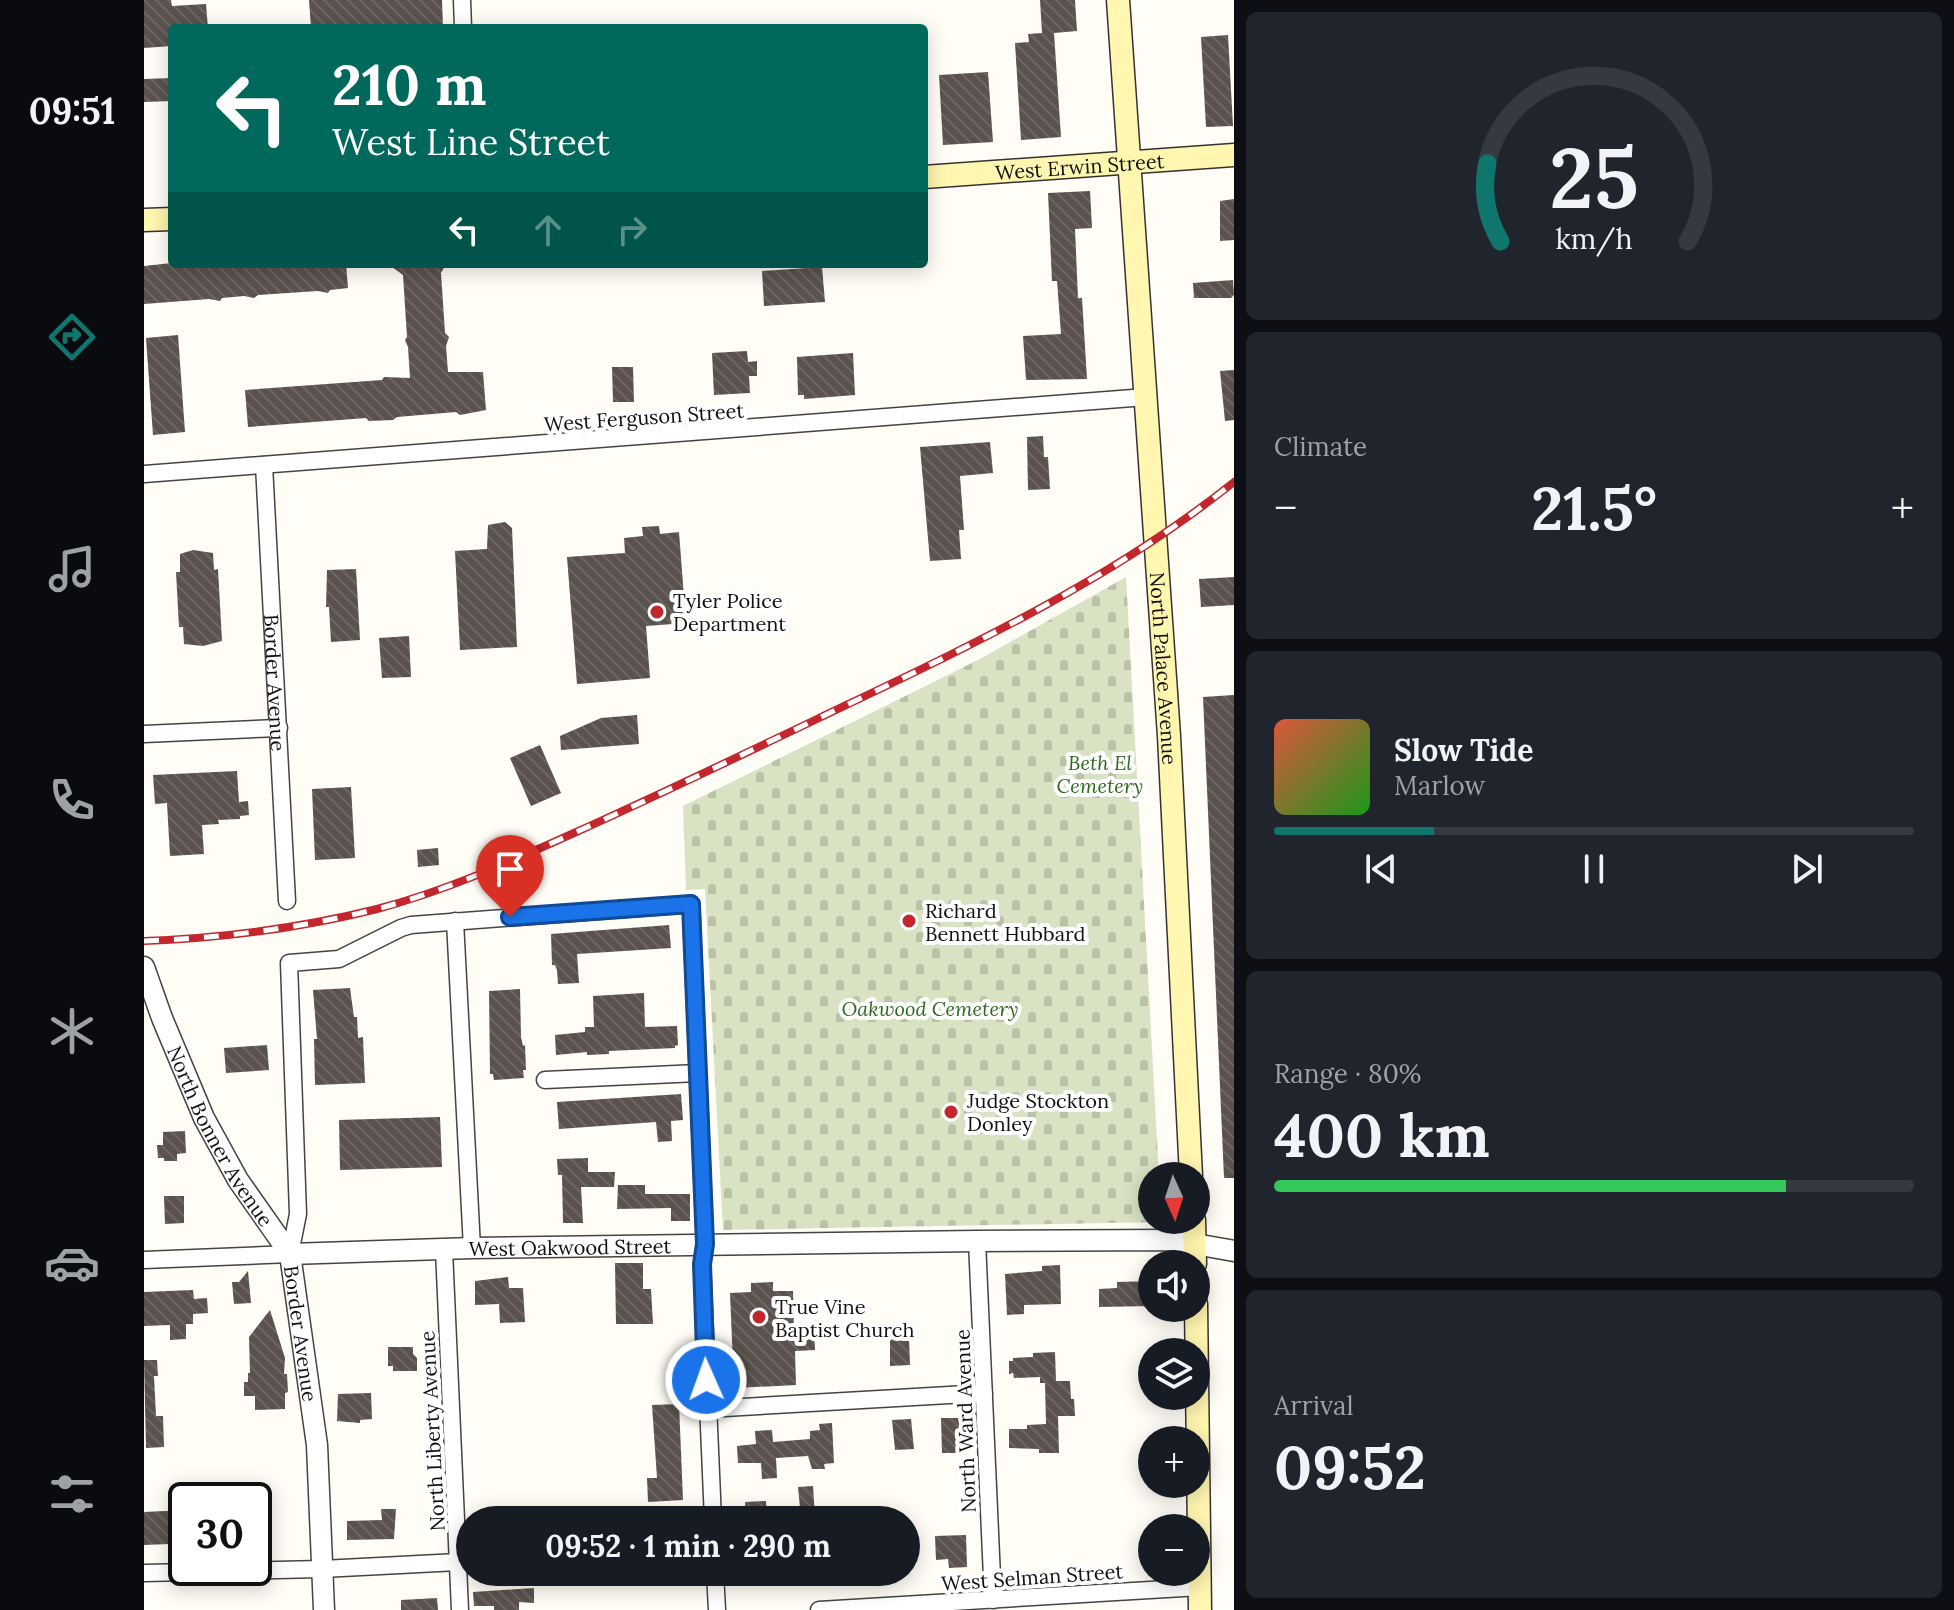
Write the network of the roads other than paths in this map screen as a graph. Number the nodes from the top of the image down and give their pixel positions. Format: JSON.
{"nodes":[{"id":1,"x":462,"y":0,"type":"edge"},
{"id":2,"x":1118,"y":0,"type":"edge"},
{"id":3,"x":463,"y":24,"type":"edge"},
{"id":4,"x":1234,"y":155,"type":"edge"},
{"id":5,"x":1129,"y":162,"type":"junction"},
{"id":6,"x":928,"y":177,"type":"edge"},
{"id":7,"x":168,"y":219,"type":"edge"},
{"id":8,"x":144,"y":220,"type":"edge"},
{"id":9,"x":1146,"y":397,"type":"junction"},
{"id":10,"x":264,"y":465,"type":"junction"},
{"id":11,"x":144,"y":474,"type":"edge"},
{"id":12,"x":279,"y":728,"type":"junction"},
{"id":13,"x":144,"y":734,"type":"edge"},
{"id":14,"x":287,"y":901,"type":"dead end"},
{"id":15,"x":455,"y":921,"type":"junction"},
{"id":16,"x":144,"y":967,"type":"edge"},
{"id":17,"x":698,"y":1073,"type":"junction"},
{"id":18,"x":545,"y":1080,"type":"dead end"},
{"id":19,"x":1190,"y":1162,"type":"edge"},
{"id":20,"x":977,"y":1241,"type":"junction"},
{"id":21,"x":705,"y":1244,"type":"junction"},
{"id":22,"x":472,"y":1248,"type":"junction"},
{"id":23,"x":444,"y":1250,"type":"junction"},
{"id":24,"x":1188,"y":1250,"type":"edge"},
{"id":25,"x":1234,"y":1251,"type":"edge"},
{"id":26,"x":1210,"y":1253,"type":"edge"},
{"id":27,"x":290,"y":1254,"type":"junction"},
{"id":28,"x":144,"y":1260,"type":"edge"},
{"id":29,"x":1196,"y":1322,"type":"edge"},
{"id":30,"x":984,"y":1393,"type":"junction"},
{"id":31,"x":707,"y":1409,"type":"junction"},
{"id":32,"x":712,"y":1506,"type":"edge"},
{"id":33,"x":456,"y":1517,"type":"edge"},
{"id":34,"x":456,"y":1562,"type":"edge"},
{"id":35,"x":322,"y":1569,"type":"junction"},
{"id":36,"x":144,"y":1573,"type":"edge"},
{"id":37,"x":459,"y":1586,"type":"edge"},
{"id":38,"x":716,"y":1586,"type":"edge"},
{"id":39,"x":1200,"y":1587,"type":"junction"},
{"id":40,"x":985,"y":1603,"type":"edge"},
{"id":41,"x":324,"y":1610,"type":"edge"},
{"id":42,"x":460,"y":1610,"type":"edge"},
{"id":43,"x":717,"y":1610,"type":"edge"},
{"id":44,"x":819,"y":1610,"type":"edge"},
{"id":45,"x":1200,"y":1610,"type":"edge"}],
"edges":[{"from":1,"to":3,"type":"street"},
{"from":2,"to":5,"type":"main road","name":"North Palace Avenue"},
{"from":4,"to":5,"type":"main road","name":"West Erwin Street"},
{"from":5,"to":6,"type":"main road","name":"West Erwin Street"},
{"from":5,"to":9,"type":"main road","name":"North Palace Avenue"},
{"from":7,"to":8,"type":"main road"},
{"from":9,"to":10,"type":"street","name":"West Ferguson Street"},
{"from":9,"to":19,"type":"main road","name":"North Palace Avenue"},
{"from":10,"to":11,"type":"street","name":"West Ferguson Street"},
{"from":10,"to":12,"type":"street","name":"Border Avenue"},
{"from":12,"to":13,"type":"street"},
{"from":12,"to":14,"type":"street","name":"Border Avenue"},
{"from":15,"to":17,"type":"street"},
{"from":15,"to":22,"type":"street"},
{"from":15,"to":27,"type":"street","name":"Border Avenue"},
{"from":16,"to":27,"type":"street","name":"North Bonner Avenue"},
{"from":17,"to":18,"type":"street"},
{"from":17,"to":21,"type":"street"},
{"from":20,"to":21,"type":"street","name":"West Oakwood Street"},
{"from":20,"to":24,"type":"street","name":"West Oakwood Street"},
{"from":20,"to":30,"type":"street","name":"North Ward Avenue"},
{"from":21,"to":22,"type":"street","name":"West Oakwood Street"},
{"from":21,"to":31,"type":"street"},
{"from":22,"to":23,"type":"street","name":"West Oakwood Street"},
{"from":23,"to":27,"type":"street","name":"West Oakwood Street"},
{"from":23,"to":33,"type":"street","name":"North Liberty Avenue"},
{"from":25,"to":26,"type":"street","name":"West Oakwood Street"},
{"from":27,"to":28,"type":"street","name":"West Oakwood Street"},
{"from":27,"to":35,"type":"street","name":"Border Avenue"},
{"from":29,"to":39,"type":"main road"},
{"from":30,"to":31,"type":"street"},
{"from":30,"to":40,"type":"street","name":"North Ward Avenue"},
{"from":31,"to":32,"type":"street"},
{"from":34,"to":35,"type":"street"},
{"from":35,"to":36,"type":"street"},
{"from":35,"to":41,"type":"street","name":"Border Avenue"},
{"from":37,"to":42,"type":"street","name":"North Liberty Avenue"},
{"from":38,"to":43,"type":"street"},
{"from":39,"to":40,"type":"street","name":"West Selman Street"},
{"from":39,"to":45,"type":"main road"},
{"from":40,"to":44,"type":"street","name":"West Selman Street"}]}
